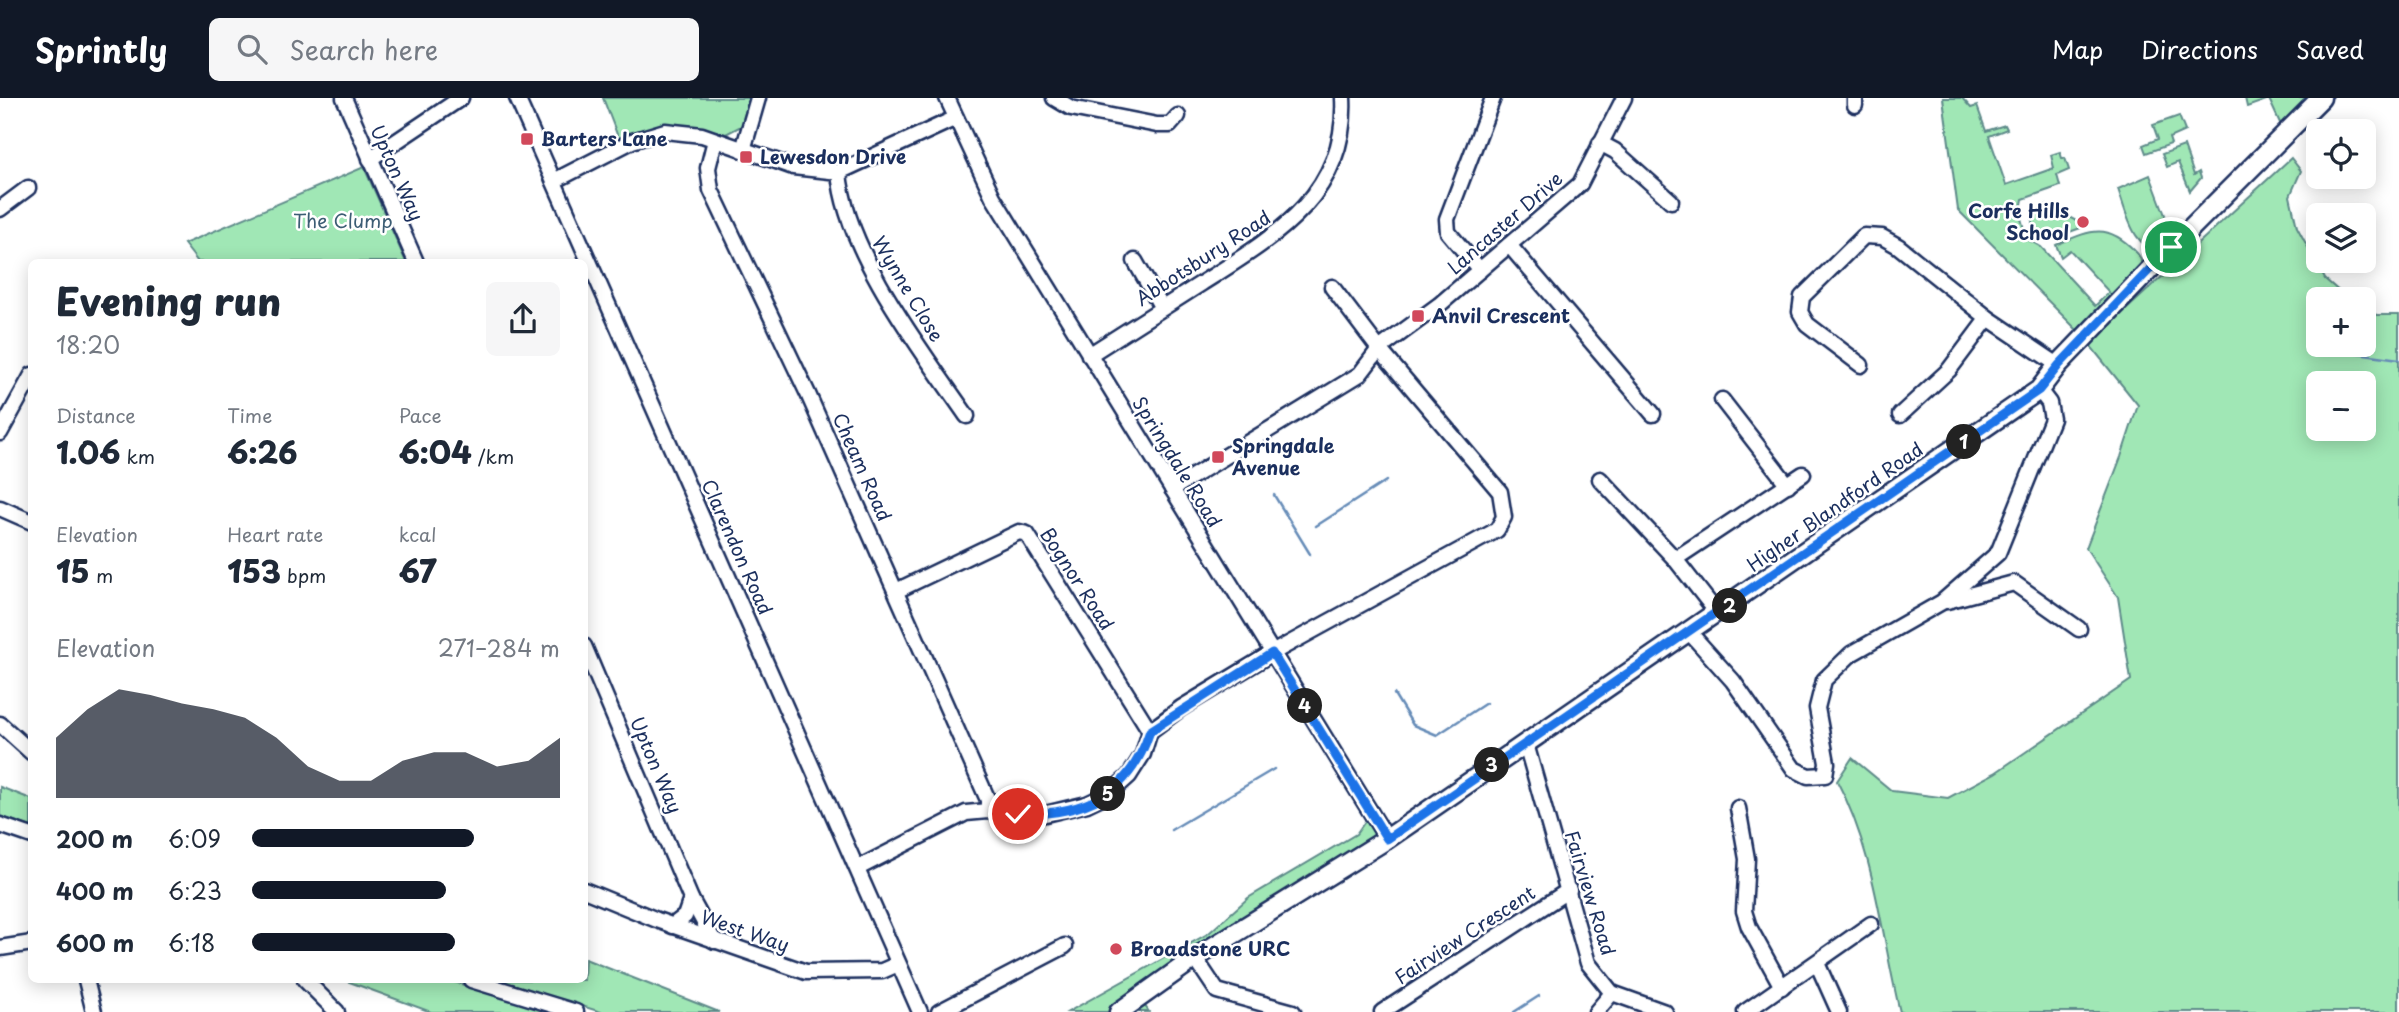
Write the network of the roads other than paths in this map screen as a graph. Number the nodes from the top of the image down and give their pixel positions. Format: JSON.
{"nodes":[{"id":1,"x":344,"y":98,"type":"edge"},
{"id":2,"x":461,"y":98,"type":"edge"},
{"id":3,"x":517,"y":98,"type":"edge"},
{"id":4,"x":758,"y":98,"type":"edge"},
{"id":5,"x":947,"y":98,"type":"edge"},
{"id":6,"x":1054,"y":98,"type":"edge"},
{"id":7,"x":1343,"y":98,"type":"edge"},
{"id":8,"x":1493,"y":98,"type":"edge"},
{"id":9,"x":1624,"y":98,"type":"edge"},
{"id":10,"x":2321,"y":98,"type":"edge"},
{"id":11,"x":1178,"y":116,"type":"dead end"},
{"id":12,"x":956,"y":118,"type":"junction"},
{"id":13,"x":715,"y":140,"type":"junction"},
{"id":14,"x":1601,"y":143,"type":"junction"},
{"id":15,"x":743,"y":150,"type":"junction"},
{"id":16,"x":370,"y":159,"type":"junction"},
{"id":17,"x":839,"y":172,"type":"junction"},
{"id":18,"x":554,"y":181,"type":"junction"},
{"id":19,"x":26,"y":188,"type":"dead end"},
{"id":20,"x":1671,"y":201,"type":"dead end"},
{"id":21,"x":0,"y":209,"type":"edge"},
{"id":22,"x":1509,"y":245,"type":"junction"},
{"id":23,"x":415,"y":259,"type":"edge"},
{"id":24,"x":1135,"y":261,"type":"dead end"},
{"id":25,"x":1480,"y":270,"type":"junction"},
{"id":26,"x":1332,"y":287,"type":"dead end"},
{"id":27,"x":1162,"y":308,"type":"junction"},
{"id":28,"x":1988,"y":318,"type":"junction"},
{"id":29,"x":1379,"y":349,"type":"junction"},
{"id":30,"x":1089,"y":355,"type":"junction"},
{"id":31,"x":1861,"y":365,"type":"dead end"},
{"id":32,"x":2059,"y":365,"type":"junction"},
{"id":33,"x":28,"y":383,"type":"edge"},
{"id":34,"x":2039,"y":390,"type":"junction"},
{"id":35,"x":1722,"y":400,"type":"dead end"},
{"id":36,"x":1653,"y":414,"type":"dead end"},
{"id":37,"x":1900,"y":415,"type":"dead end"},
{"id":38,"x":967,"y":416,"type":"dead end"},
{"id":39,"x":0,"y":433,"type":"edge"},
{"id":40,"x":1803,"y":474,"type":"dead end"},
{"id":41,"x":1600,"y":479,"type":"dead end"},
{"id":42,"x":1787,"y":485,"type":"junction"},
{"id":43,"x":1172,"y":489,"type":"junction"},
{"id":44,"x":0,"y":508,"type":"edge"},
{"id":45,"x":28,"y":520,"type":"edge"},
{"id":46,"x":1675,"y":558,"type":"junction"},
{"id":47,"x":896,"y":591,"type":"junction"},
{"id":48,"x":1942,"y":602,"type":"junction"},
{"id":49,"x":1718,"y":614,"type":"junction"},
{"id":50,"x":2078,"y":629,"type":"dead end"},
{"id":51,"x":1690,"y":634,"type":"junction"},
{"id":52,"x":1272,"y":653,"type":"junction"},
{"id":53,"x":588,"y":655,"type":"edge"},
{"id":54,"x":0,"y":724,"type":"edge"},
{"id":55,"x":1150,"y":731,"type":"junction"},
{"id":56,"x":1526,"y":744,"type":"junction"},
{"id":57,"x":28,"y":749,"type":"edge"},
{"id":58,"x":1738,"y":808,"type":"dead end"},
{"id":59,"x":988,"y":811,"type":"junction"},
{"id":60,"x":0,"y":825,"type":"edge"},
{"id":61,"x":28,"y":835,"type":"edge"},
{"id":62,"x":1387,"y":839,"type":"junction"},
{"id":63,"x":858,"y":868,"type":"junction"},
{"id":64,"x":1569,"y":890,"type":"junction"},
{"id":65,"x":588,"y":892,"type":"edge"},
{"id":66,"x":691,"y":899,"type":"junction"},
{"id":67,"x":1871,"y":924,"type":"dead end"},
{"id":68,"x":672,"y":926,"type":"junction"},
{"id":69,"x":715,"y":941,"type":"junction"},
{"id":70,"x":28,"y":944,"type":"edge"},
{"id":71,"x":1065,"y":946,"type":"dead end"},
{"id":72,"x":0,"y":948,"type":"edge"},
{"id":73,"x":1195,"y":958,"type":"junction"},
{"id":74,"x":1817,"y":963,"type":"junction"},
{"id":75,"x":898,"y":964,"type":"junction"},
{"id":76,"x":87,"y":983,"type":"edge"},
{"id":77,"x":309,"y":983,"type":"edge"},
{"id":78,"x":481,"y":983,"type":"edge"},
{"id":79,"x":1782,"y":986,"type":"junction"},
{"id":80,"x":1612,"y":993,"type":"junction"},
{"id":81,"x":332,"y":1010,"type":"edge"},
{"id":82,"x":1389,"y":1010,"type":"edge"},
{"id":83,"x":94,"y":1012,"type":"edge"},
{"id":84,"x":576,"y":1012,"type":"edge"},
{"id":85,"x":920,"y":1012,"type":"edge"},
{"id":86,"x":939,"y":1012,"type":"edge"},
{"id":87,"x":1120,"y":1012,"type":"edge"},
{"id":88,"x":1293,"y":1012,"type":"edge"},
{"id":89,"x":1596,"y":1012,"type":"edge"},
{"id":90,"x":1665,"y":1012,"type":"edge"},
{"id":91,"x":1745,"y":1012,"type":"edge"},
{"id":92,"x":1839,"y":1012,"type":"edge"}],
"edges":[{"from":1,"to":16,"type":"street","name":"Upton Way"},
{"from":2,"to":16,"type":"street"},
{"from":3,"to":18,"type":"street","name":"Clarendon Road"},
{"from":4,"to":15,"type":"street"},
{"from":5,"to":12,"type":"street","name":"Springdale Road"},
{"from":6,"to":11,"type":"street"},
{"from":7,"to":27,"type":"street","name":"Abbotsbury Road"},
{"from":8,"to":25,"type":"street"},
{"from":9,"to":14,"type":"street","name":"Lancaster Drive"},
{"from":10,"to":32,"type":"main road","name":"Higher Blandford Road"},
{"from":12,"to":17,"type":"street"},
{"from":12,"to":30,"type":"street","name":"Springdale Road"},
{"from":13,"to":15,"type":"street"},
{"from":13,"to":18,"type":"street"},
{"from":13,"to":47,"type":"street","name":"Cheam Road"},
{"from":14,"to":20,"type":"street"},
{"from":14,"to":22,"type":"street","name":"Lancaster Drive"},
{"from":15,"to":17,"type":"street"},
{"from":16,"to":23,"type":"street","name":"Upton Way"},
{"from":17,"to":38,"type":"street","name":"Wynne Close"},
{"from":18,"to":63,"type":"street","name":"Clarendon Road"},
{"from":19,"to":21,"type":"street"},
{"from":22,"to":25,"type":"street","name":"Lancaster Drive"},
{"from":22,"to":36,"type":"street"},
{"from":24,"to":27,"type":"street"},
{"from":25,"to":29,"type":"street","name":"Lancaster Drive"},
{"from":26,"to":29,"type":"street"},
{"from":27,"to":30,"type":"street","name":"Abbotsbury Road"},
{"from":28,"to":31,"type":"street"},
{"from":28,"to":32,"type":"street"},
{"from":28,"to":37,"type":"street"},
{"from":29,"to":43,"type":"street"},
{"from":29,"to":52,"type":"street"},
{"from":30,"to":43,"type":"street","name":"Springdale Road"},
{"from":32,"to":34,"type":"main road","name":"Higher Blandford Road"},
{"from":33,"to":39,"type":"street"},
{"from":34,"to":48,"type":"street"},
{"from":34,"to":49,"type":"main road","name":"Higher Blandford Road"},
{"from":35,"to":42,"type":"street"},
{"from":40,"to":42,"type":"street"},
{"from":41,"to":46,"type":"street"},
{"from":42,"to":46,"type":"street"},
{"from":43,"to":52,"type":"street","name":"Springdale Road"},
{"from":44,"to":45,"type":"street"},
{"from":46,"to":49,"type":"street"},
{"from":47,"to":55,"type":"street","name":"Bognor Road"},
{"from":47,"to":59,"type":"street","name":"Cheam Road"},
{"from":48,"to":50,"type":"street"},
{"from":48,"to":51,"type":"street"},
{"from":49,"to":51,"type":"main road","name":"Higher Blandford Road"},
{"from":51,"to":56,"type":"main road","name":"Higher Blandford Road"},
{"from":52,"to":55,"type":"street"},
{"from":52,"to":62,"type":"street","name":"Springdale Road"},
{"from":53,"to":66,"type":"street","name":"Upton Way"},
{"from":54,"to":57,"type":"street"},
{"from":55,"to":59,"type":"street"},
{"from":56,"to":62,"type":"main road","name":"Higher Blandford Road"},
{"from":56,"to":64,"type":"street","name":"Fairview Road"},
{"from":58,"to":79,"type":"street"},
{"from":59,"to":63,"type":"street"},
{"from":60,"to":61,"type":"street"},
{"from":62,"to":73,"type":"main road","name":"Higher Blandford Road"},
{"from":63,"to":75,"type":"street","name":"Clarendon Road"},
{"from":64,"to":80,"type":"street","name":"Fairview Road"},
{"from":64,"to":82,"type":"street","name":"Fairview Crescent"},
{"from":65,"to":68,"type":"street","name":"West Way"},
{"from":66,"to":68,"type":"street"},
{"from":66,"to":69,"type":"street","name":"Upton Way"},
{"from":67,"to":74,"type":"street"},
{"from":68,"to":69,"type":"street","name":"West Way"},
{"from":69,"to":75,"type":"street","name":"West Way"},
{"from":70,"to":72,"type":"street"},
{"from":71,"to":86,"type":"street"},
{"from":73,"to":87,"type":"main road","name":"Higher Blandford Road"},
{"from":73,"to":88,"type":"street"},
{"from":74,"to":79,"type":"street"},
{"from":74,"to":92,"type":"street"},
{"from":75,"to":85,"type":"street","name":"Clarendon Road"},
{"from":76,"to":83,"type":"street"},
{"from":77,"to":81,"type":"street"},
{"from":78,"to":84,"type":"street"},
{"from":79,"to":91,"type":"street"},
{"from":80,"to":89,"type":"street"},
{"from":80,"to":90,"type":"street"}]}
